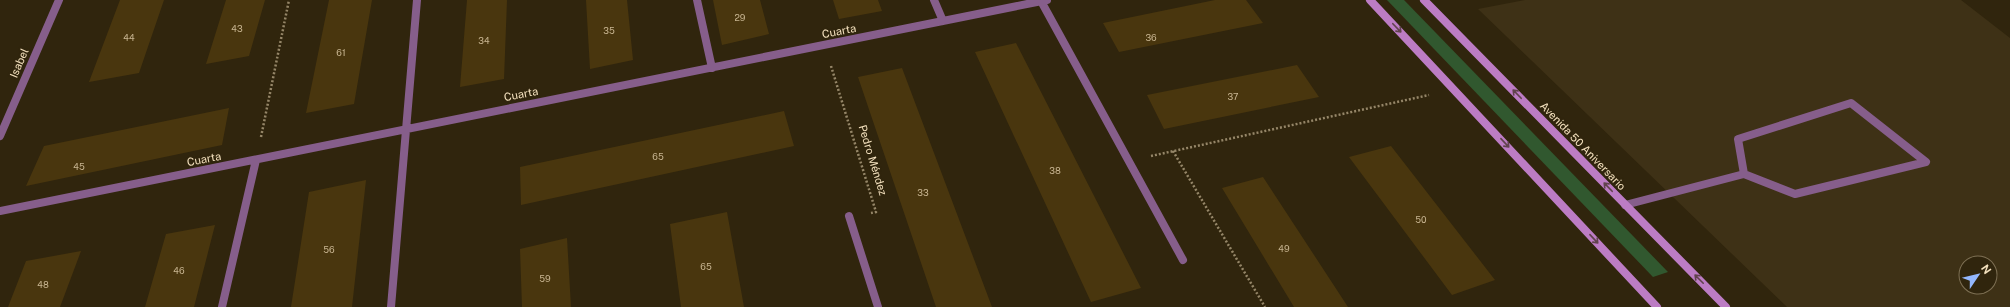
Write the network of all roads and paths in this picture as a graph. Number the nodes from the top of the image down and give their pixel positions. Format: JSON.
{"nodes":[{"id":1,"x":59,"y":0,"type":"edge"},
{"id":2,"x":289,"y":0,"type":"edge"},
{"id":3,"x":417,"y":0,"type":"edge"},
{"id":4,"x":697,"y":0,"type":"edge"},
{"id":5,"x":934,"y":0,"type":"edge"},
{"id":6,"x":1370,"y":0,"type":"edge"},
{"id":7,"x":1424,"y":0,"type":"edge"},
{"id":8,"x":1044,"y":1,"type":"edge"},
{"id":9,"x":944,"y":21,"type":"junction"},
{"id":10,"x":825,"y":45,"type":"junction"},
{"id":11,"x":712,"y":68,"type":"junction"},
{"id":12,"x":1455,"y":89,"type":"junction"},
{"id":13,"x":406,"y":129,"type":"junction"},
{"id":14,"x":0,"y":136,"type":"edge"},
{"id":15,"x":1173,"y":151,"type":"junction"},
{"id":16,"x":256,"y":160,"type":"junction"},
{"id":17,"x":1128,"y":160,"type":"junction"},
{"id":18,"x":1744,"y":174,"type":"junction"},
{"id":19,"x":1625,"y":205,"type":"junction"},
{"id":20,"x":0,"y":212,"type":"edge"},
{"id":21,"x":849,"y":216,"type":"joint"},
{"id":22,"x":1183,"y":260,"type":"dead end"},
{"id":23,"x":222,"y":307,"type":"edge"},
{"id":24,"x":391,"y":307,"type":"edge"},
{"id":25,"x":878,"y":307,"type":"edge"},
{"id":26,"x":1265,"y":307,"type":"edge"},
{"id":27,"x":1657,"y":307,"type":"edge"},
{"id":28,"x":1726,"y":307,"type":"edge"}],
"edges":[{"from":1,"to":14,"type":"street","name":"Isabel"},
{"from":2,"to":16,"type":"path"},
{"from":3,"to":13,"type":"street"},
{"from":4,"to":11,"type":"street"},
{"from":5,"to":9,"type":"street"},
{"from":6,"to":12,"type":"main road","one_way":true},
{"from":19,"to":7,"type":"main road","name":"Avenida 50 Aniversario","one_way":true},
{"from":8,"to":9,"type":"street","name":"Cuarta"},
{"from":8,"to":17,"type":"street"},
{"from":9,"to":10,"type":"street","name":"Cuarta"},
{"from":10,"to":11,"type":"street","name":"Cuarta"},
{"from":10,"to":21,"type":"path","name":"Pedro Méndez"},
{"from":11,"to":13,"type":"street","name":"Cuarta"},
{"from":12,"to":15,"type":"path"},
{"from":12,"to":27,"type":"main road","one_way":true},
{"from":13,"to":16,"type":"street","name":"Cuarta"},
{"from":13,"to":24,"type":"street"},
{"from":15,"to":17,"type":"path"},
{"from":15,"to":26,"type":"path"},
{"from":16,"to":20,"type":"street","name":"Cuarta"},
{"from":16,"to":23,"type":"street"},
{"from":17,"to":22,"type":"street"},
{"from":18,"to":18,"type":"street"},
{"from":18,"to":19,"type":"street"},
{"from":28,"to":19,"type":"main road","name":"Avenida 50 Aniversario","one_way":true},
{"from":21,"to":25,"type":"street"}]}
